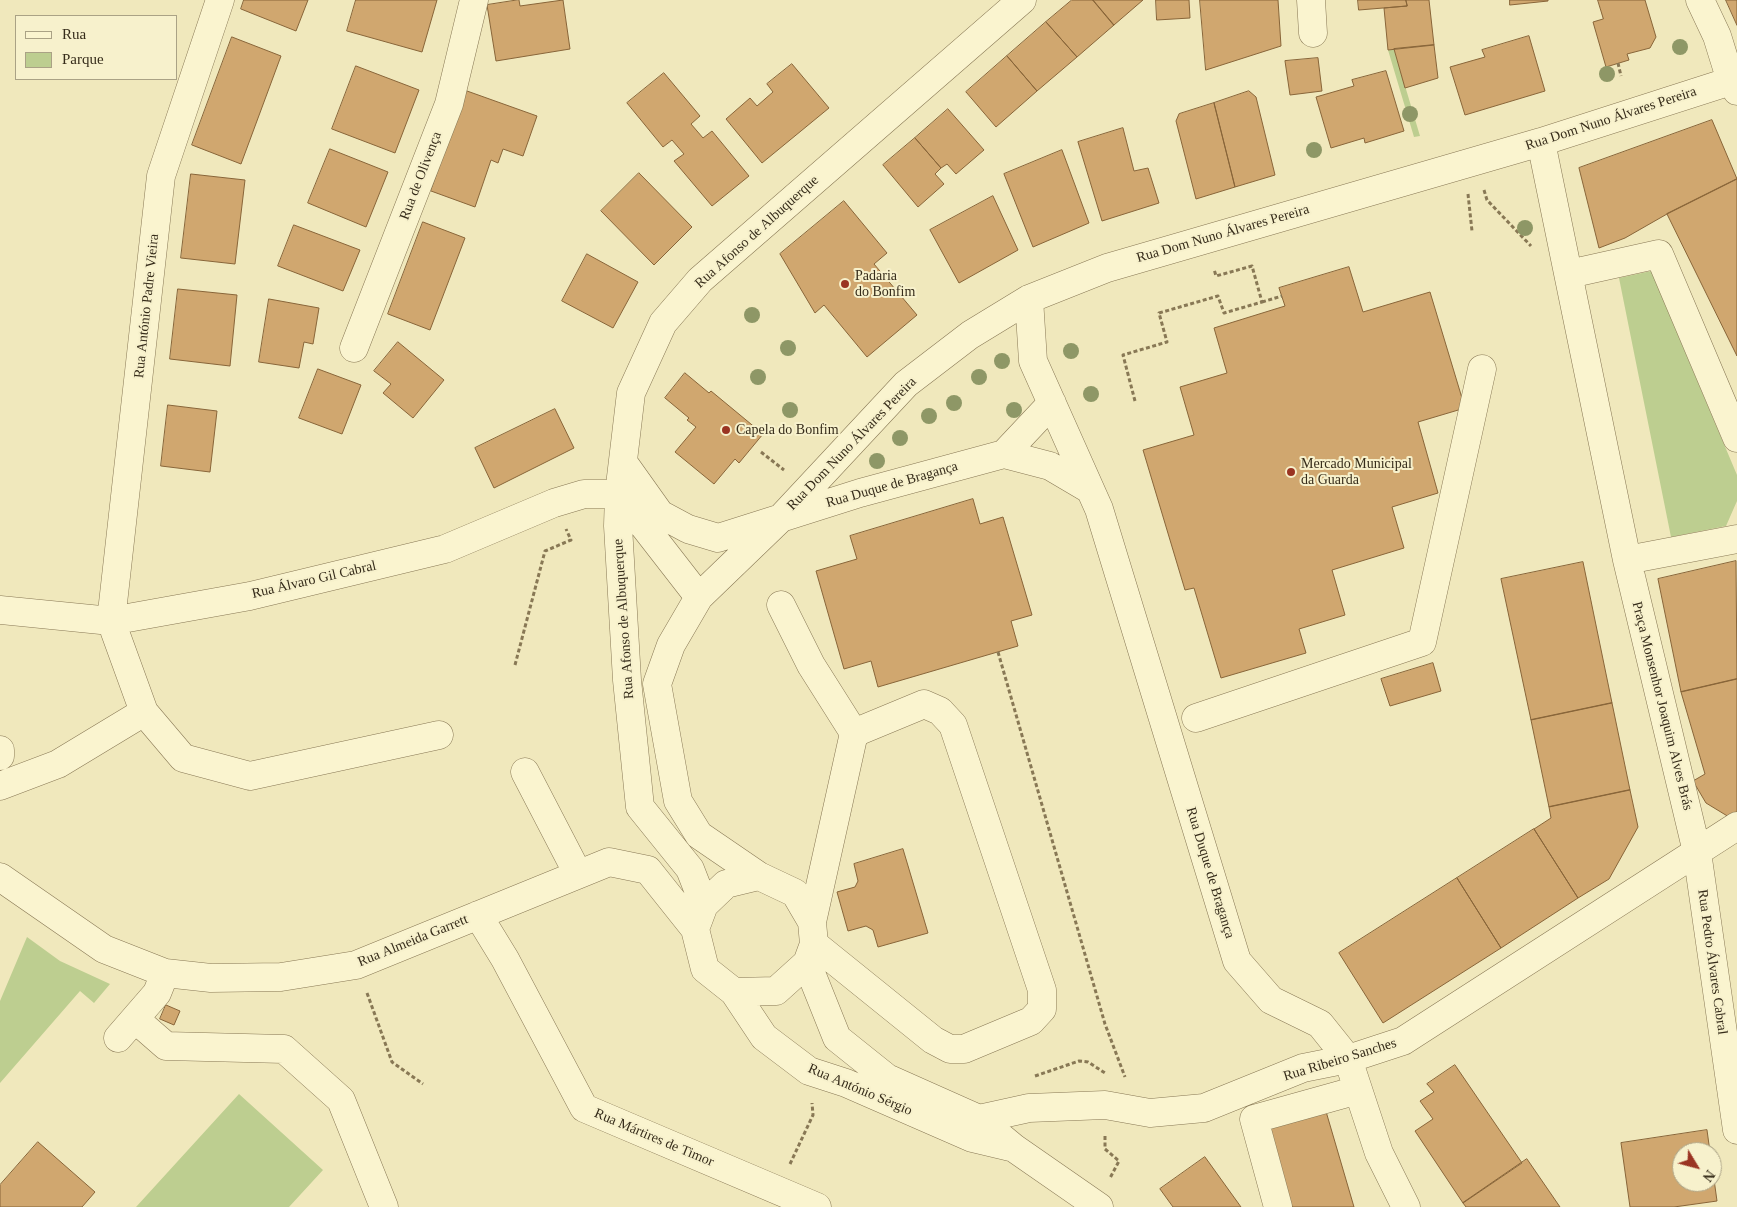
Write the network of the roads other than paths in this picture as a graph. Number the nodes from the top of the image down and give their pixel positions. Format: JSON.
{"nodes":[{"id":1,"x":220,"y":0,"type":"edge"},
{"id":2,"x":474,"y":0,"type":"edge"},
{"id":3,"x":1022,"y":0,"type":"edge"},
{"id":4,"x":1311,"y":0,"type":"edge"},
{"id":5,"x":1700,"y":0,"type":"edge"},
{"id":6,"x":1313,"y":33,"type":"dead end"},
{"id":7,"x":1735,"y":84,"type":"edge"},
{"id":8,"x":1541,"y":142,"type":"junction"},
{"id":9,"x":1569,"y":274,"type":"junction"},
{"id":10,"x":1029,"y":299,"type":"junction"},
{"id":11,"x":354,"y":348,"type":"dead end"},
{"id":12,"x":1482,"y":369,"type":"dead end"},
{"id":13,"x":1052,"y":403,"type":"junction"},
{"id":14,"x":1737,"y":438,"type":"edge"},
{"id":15,"x":1004,"y":454,"type":"junction"},
{"id":16,"x":622,"y":462,"type":"junction"},
{"id":17,"x":1089,"y":489,"type":"junction"},
{"id":18,"x":619,"y":494,"type":"junction"},
{"id":19,"x":781,"y":518,"type":"junction"},
{"id":20,"x":1737,"y":539,"type":"edge"},
{"id":21,"x":1627,"y":560,"type":"junction"},
{"id":22,"x":699,"y":597,"type":"junction"},
{"id":23,"x":781,"y":605,"type":"dead end"},
{"id":24,"x":0,"y":610,"type":"edge"},
{"id":25,"x":111,"y":621,"type":"junction"},
{"id":26,"x":144,"y":712,"type":"junction"},
{"id":27,"x":1196,"y":718,"type":"dead end"},
{"id":28,"x":854,"y":733,"type":"junction"},
{"id":29,"x":439,"y":735,"type":"dead end"},
{"id":30,"x":0,"y":750,"type":"edge"},
{"id":31,"x":0,"y":756,"type":"edge"},
{"id":32,"x":525,"y":772,"type":"dead end"},
{"id":33,"x":0,"y":786,"type":"edge"},
{"id":34,"x":1737,"y":826,"type":"edge"},
{"id":35,"x":1697,"y":852,"type":"junction"},
{"id":36,"x":578,"y":874,"type":"junction"},
{"id":37,"x":0,"y":876,"type":"edge"},
{"id":38,"x":759,"y":876,"type":"junction"},
{"id":39,"x":478,"y":915,"type":"junction"},
{"id":40,"x":700,"y":917,"type":"junction"},
{"id":41,"x":811,"y":943,"type":"junction"},
{"id":42,"x":165,"y":973,"type":"junction"},
{"id":43,"x":734,"y":992,"type":"junction"},
{"id":44,"x":1348,"y":1059,"type":"junction"},
{"id":45,"x":1358,"y":1090,"type":"junction"},
{"id":46,"x":979,"y":1119,"type":"junction"},
{"id":47,"x":1737,"y":1130,"type":"edge"},
{"id":48,"x":1014,"y":1148,"type":"junction"},
{"id":49,"x":1098,"y":1205,"type":"edge"},
{"id":50,"x":384,"y":1207,"type":"edge"},
{"id":51,"x":817,"y":1207,"type":"edge"},
{"id":52,"x":1278,"y":1207,"type":"edge"},
{"id":53,"x":1406,"y":1207,"type":"edge"}],
"edges":[{"from":1,"to":25,"type":"street","name":"Rua António Padre Vieira"},
{"from":2,"to":11,"type":"street","name":"Rua de Olivença"},
{"from":3,"to":16,"type":"street","name":"Rua Afonso de Albuquerque"},
{"from":4,"to":6,"type":"street"},
{"from":5,"to":7,"type":"street"},
{"from":7,"to":8,"type":"street","name":"Rua Dom Nuno Álvares Pereira"},
{"from":8,"to":9,"type":"street","name":"Praça Monsenhor Joaquim Alves Brás"},
{"from":8,"to":10,"type":"street","name":"Rua Dom Nuno Álvares Pereira"},
{"from":9,"to":14,"type":"street"},
{"from":9,"to":21,"type":"street","name":"Praça Monsenhor Joaquim Alves Brás"},
{"from":10,"to":13,"type":"street","name":"Rua Duque de Bragança"},
{"from":10,"to":19,"type":"street","name":"Rua Dom Nuno Álvares Pereira"},
{"from":12,"to":27,"type":"street"},
{"from":13,"to":15,"type":"street"},
{"from":13,"to":17,"type":"street","name":"Rua Duque de Bragança"},
{"from":15,"to":17,"type":"street","name":"Rua Duque de Bragança"},
{"from":15,"to":19,"type":"street","name":"Rua Duque de Bragança"},
{"from":16,"to":18,"type":"street","name":"Rua Afonso de Albuquerque"},
{"from":16,"to":19,"type":"street","name":"Rua Dom Nuno Álvares Pereira"},
{"from":17,"to":44,"type":"street","name":"Rua Duque de Bragança"},
{"from":18,"to":22,"type":"street"},
{"from":18,"to":25,"type":"street","name":"Rua Álvaro Gil Cabral"},
{"from":18,"to":40,"type":"street","name":"Rua Afonso de Albuquerque"},
{"from":19,"to":22,"type":"street","name":"Rua Dom Nuno Álvares Pereira"},
{"from":20,"to":21,"type":"street"},
{"from":21,"to":35,"type":"street","name":"Praça Monsenhor Joaquim Alves Brás"},
{"from":22,"to":38,"type":"street","name":"Rua Dom Nuno Álvares Pereira"},
{"from":23,"to":28,"type":"street"},
{"from":24,"to":25,"type":"street","name":"Rua Álvaro Gil Cabral"},
{"from":25,"to":26,"type":"street"},
{"from":26,"to":29,"type":"street"},
{"from":26,"to":33,"type":"street"},
{"from":28,"to":41,"type":"street"},
{"from":28,"to":41,"type":"street"},
{"from":30,"to":31,"type":"street"},
{"from":32,"to":36,"type":"street"},
{"from":34,"to":35,"type":"street","name":"Rua Ribeiro Sanches"},
{"from":35,"to":44,"type":"street","name":"Rua Ribeiro Sanches"},
{"from":35,"to":47,"type":"street","name":"Rua Pedro Álvares Cabral"},
{"from":36,"to":39,"type":"street","name":"Rua Almeida Garrett"},
{"from":36,"to":40,"type":"street","name":"Rua Almeida Garrett"},
{"from":37,"to":42,"type":"street","name":"Rua Almeida Garrett"},
{"from":38,"to":40,"type":"street"},
{"from":38,"to":41,"type":"street"},
{"from":39,"to":42,"type":"street","name":"Rua Almeida Garrett"},
{"from":39,"to":51,"type":"street","name":"Rua Mártires de Timor"},
{"from":40,"to":43,"type":"street"},
{"from":41,"to":43,"type":"street"},
{"from":41,"to":46,"type":"street","name":"Rua António Sérgio"},
{"from":42,"to":50,"type":"street"},
{"from":43,"to":48,"type":"street","name":"Rua António Sérgio"},
{"from":44,"to":45,"type":"street","name":"Rua Duque de Bragança"},
{"from":44,"to":46,"type":"street","name":"Rua Ribeiro Sanches"},
{"from":45,"to":52,"type":"street"},
{"from":45,"to":53,"type":"street","name":"Rua Duque de Bragança"},
{"from":46,"to":48,"type":"street","name":"Rua António Sérgio"},
{"from":48,"to":49,"type":"street","name":"Rua António Sérgio"}]}
